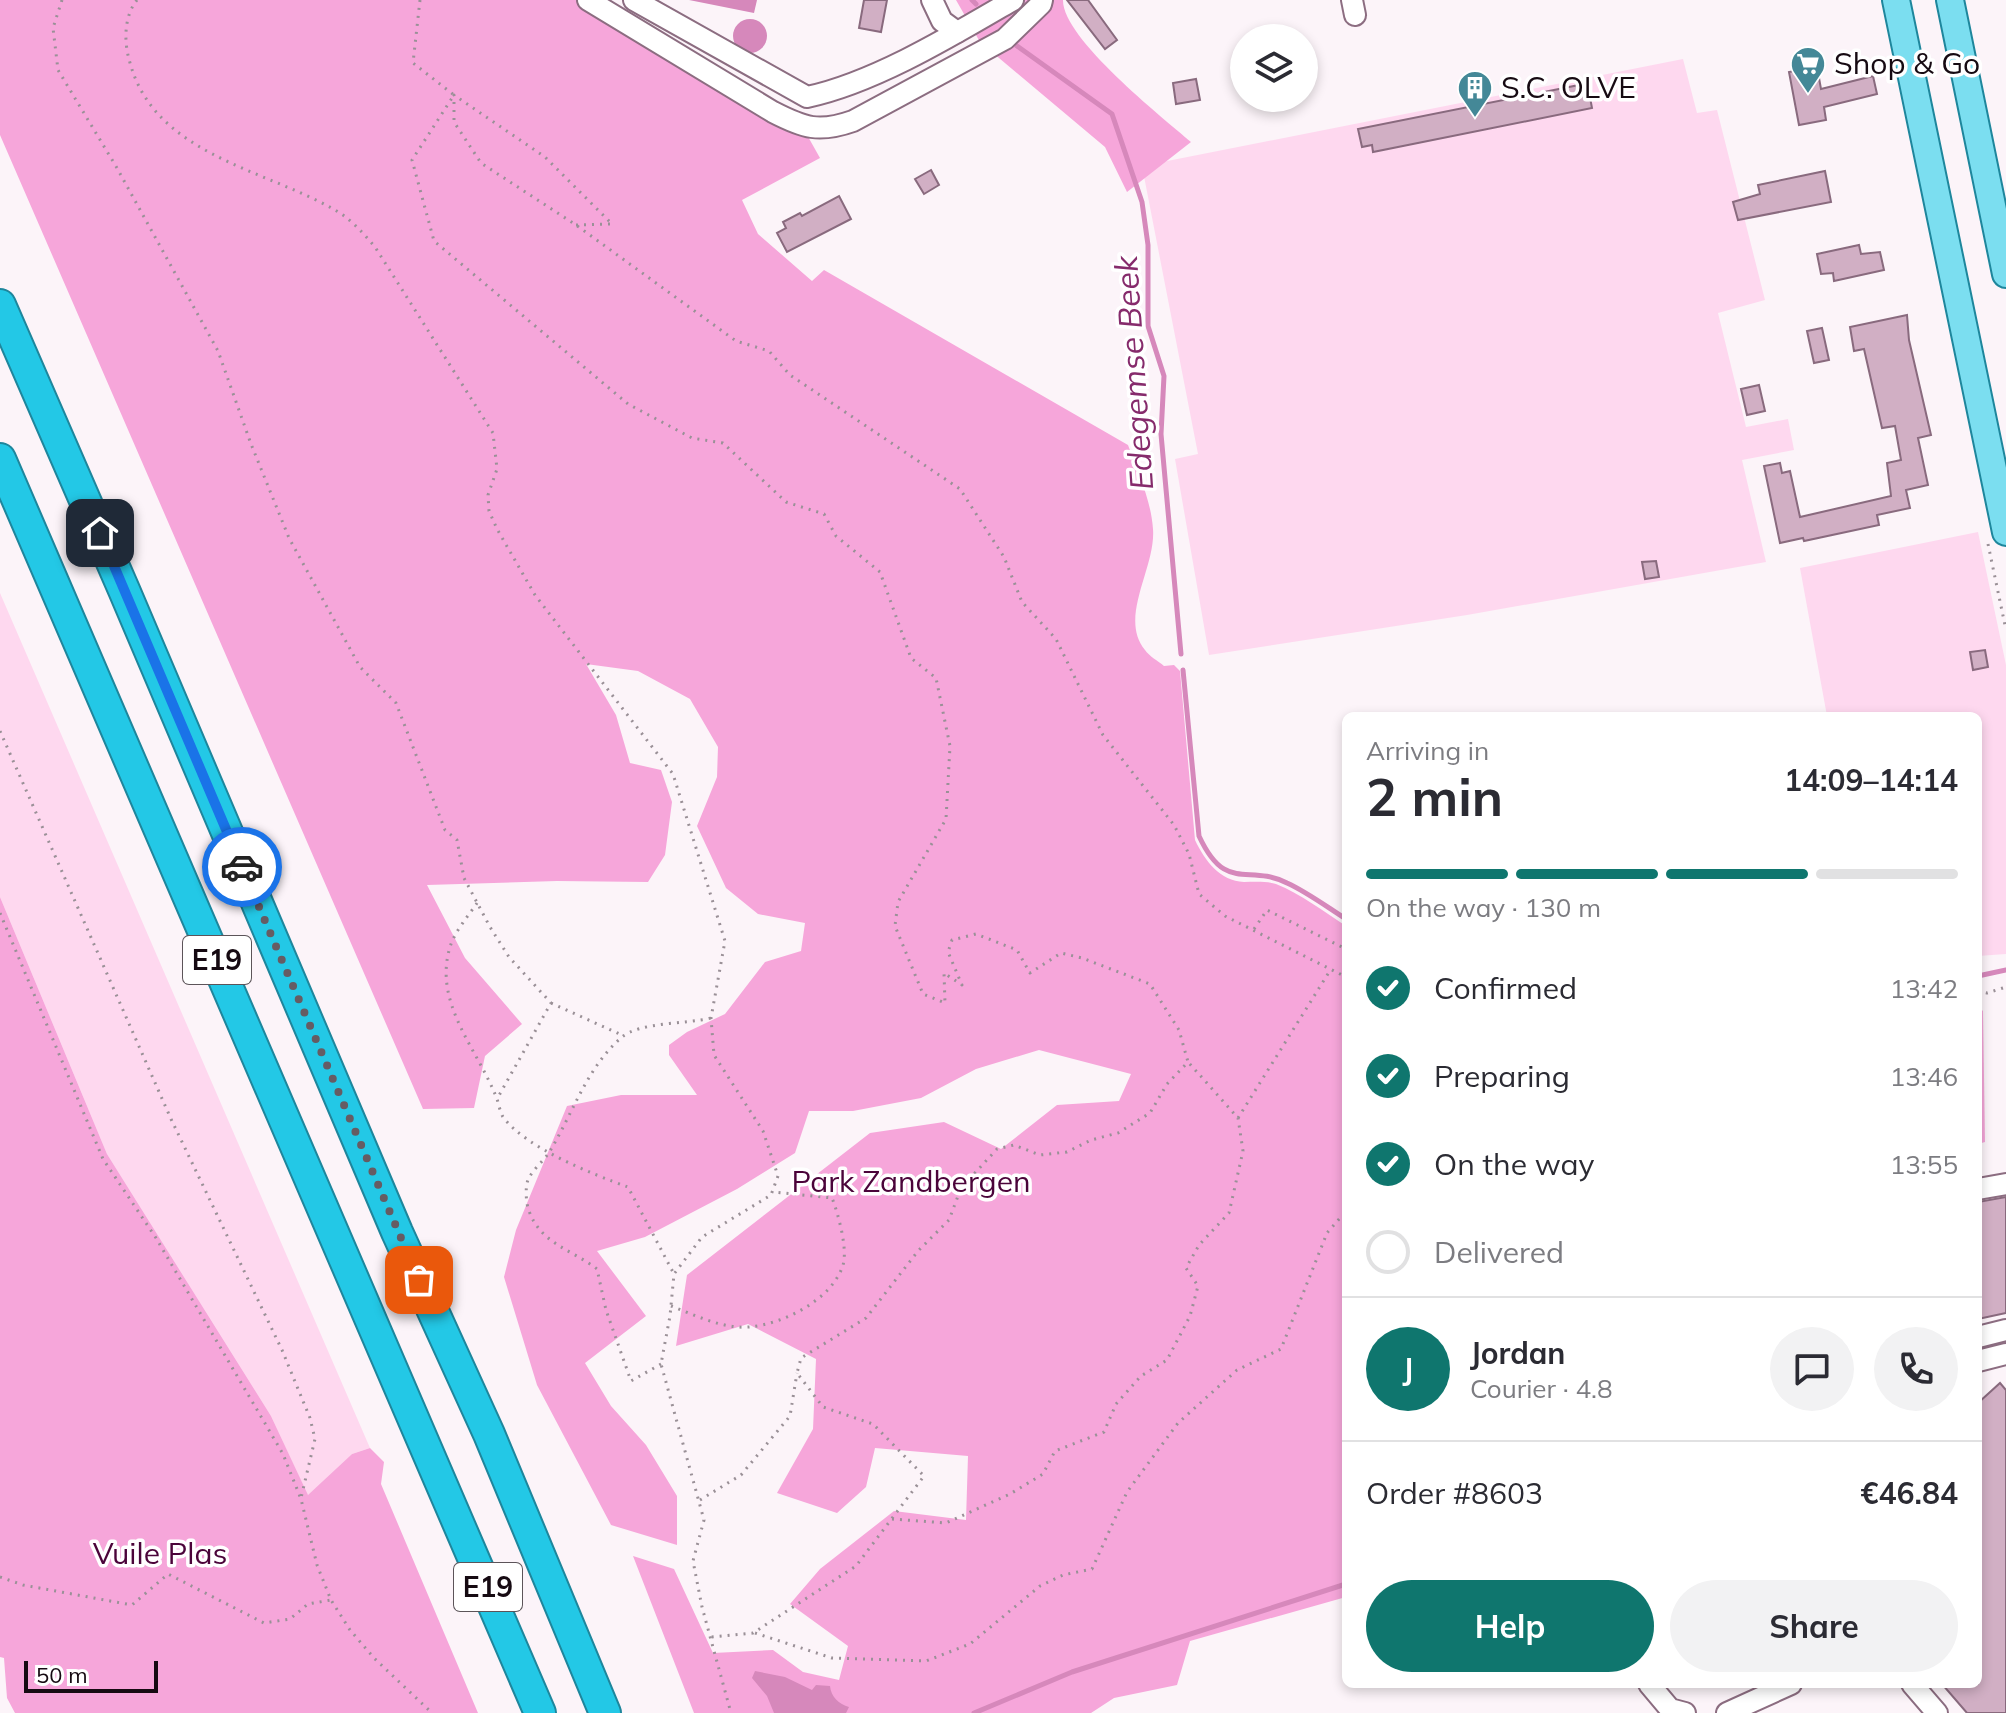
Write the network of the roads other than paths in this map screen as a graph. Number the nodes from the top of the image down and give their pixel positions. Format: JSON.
{"nodes":[{"id":1,"x":588,"y":0,"type":"edge"},
{"id":2,"x":634,"y":0,"type":"edge"},
{"id":3,"x":932,"y":0,"type":"edge"},
{"id":4,"x":1013,"y":0,"type":"edge"},
{"id":5,"x":1042,"y":0,"type":"edge"},
{"id":6,"x":1896,"y":0,"type":"edge"},
{"id":7,"x":1950,"y":0,"type":"edge"},
{"id":8,"x":957,"y":32,"type":"junction"},
{"id":9,"x":2006,"y":274,"type":"edge"},
{"id":10,"x":0,"y":305,"type":"edge"},
{"id":11,"x":0,"y":459,"type":"edge"},
{"id":12,"x":2001,"y":528,"type":"edge"},
{"id":13,"x":2006,"y":1184,"type":"edge"},
{"id":14,"x":1982,"y":1188,"type":"edge"},
{"id":15,"x":2006,"y":1330,"type":"edge"},
{"id":16,"x":1982,"y":1336,"type":"edge"},
{"id":17,"x":2006,"y":1354,"type":"edge"},
{"id":18,"x":1982,"y":1360,"type":"edge"},
{"id":19,"x":1652,"y":1688,"type":"edge"},
{"id":20,"x":1782,"y":1688,"type":"edge"},
{"id":21,"x":1915,"y":1688,"type":"edge"},
{"id":22,"x":1673,"y":1712,"type":"edge"},
{"id":23,"x":540,"y":1713,"type":"edge"},
{"id":24,"x":605,"y":1713,"type":"edge"},
{"id":25,"x":1727,"y":1713,"type":"edge"},
{"id":26,"x":1937,"y":1713,"type":"edge"}],
"edges":[{"from":1,"to":5,"type":"street"},
{"from":2,"to":8,"type":"street"},
{"from":3,"to":8,"type":"street"},
{"from":4,"to":8,"type":"street"},
{"from":6,"to":12,"type":"main road"},
{"from":7,"to":9,"type":"main road"},
{"from":10,"to":24,"type":"highway","number":"E19"},
{"from":11,"to":23,"type":"highway","number":"E19"},
{"from":13,"to":14,"type":"street"},
{"from":15,"to":16,"type":"street"},
{"from":17,"to":18,"type":"street"},
{"from":19,"to":22,"type":"street"},
{"from":20,"to":25,"type":"street"},
{"from":21,"to":26,"type":"street"}]}
